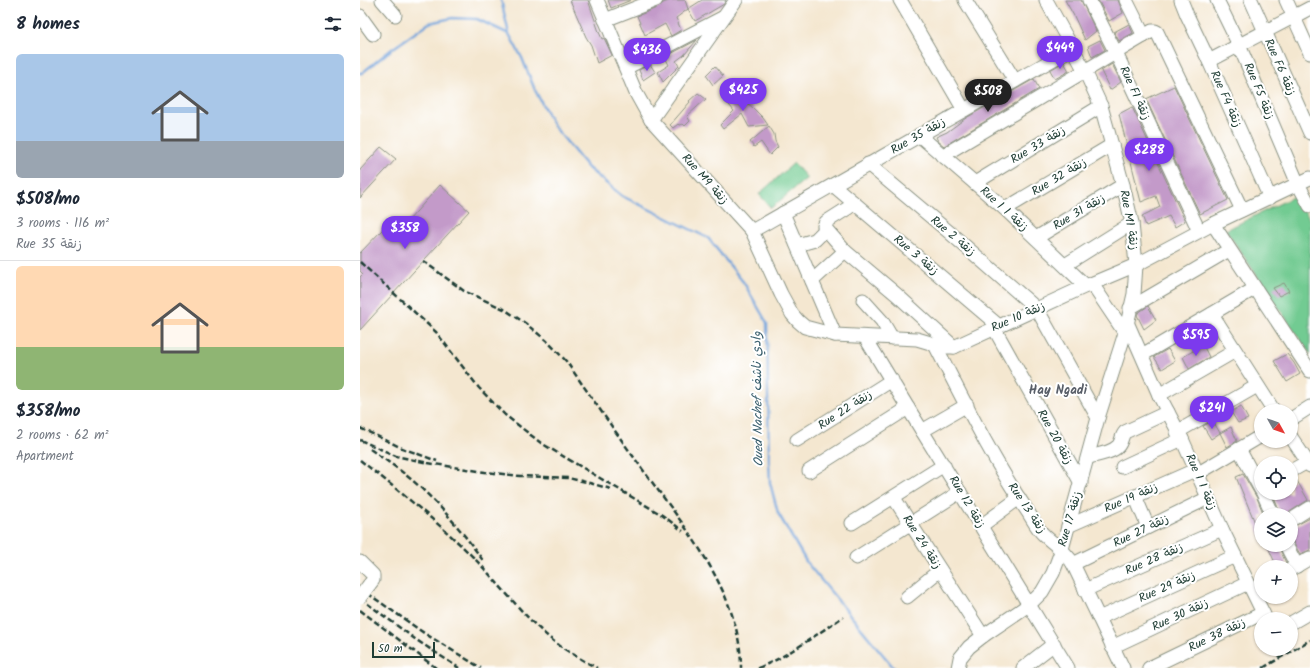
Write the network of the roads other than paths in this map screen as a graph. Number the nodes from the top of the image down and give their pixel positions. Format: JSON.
{"nodes":[{"id":1,"x":382,"y":0,"type":"edge"},
{"id":2,"x":597,"y":0,"type":"edge"},
{"id":3,"x":656,"y":0,"type":"edge"},
{"id":4,"x":736,"y":0,"type":"edge"},
{"id":5,"x":900,"y":0,"type":"edge"},
{"id":6,"x":965,"y":0,"type":"edge"},
{"id":7,"x":1046,"y":0,"type":"edge"},
{"id":8,"x":1089,"y":0,"type":"edge"},
{"id":9,"x":1126,"y":0,"type":"edge"},
{"id":10,"x":1181,"y":0,"type":"edge"},
{"id":11,"x":1217,"y":0,"type":"edge"},
{"id":12,"x":1250,"y":0,"type":"edge"},
{"id":13,"x":1286,"y":0,"type":"edge"},
{"id":14,"x":1310,"y":8,"type":"edge"},
{"id":15,"x":395,"y":15,"type":"dead end"},
{"id":16,"x":360,"y":16,"type":"edge"},
{"id":17,"x":724,"y":16,"type":"junction"},
{"id":18,"x":1293,"y":17,"type":"junction"},
{"id":19,"x":605,"y":20,"type":"junction"},
{"id":20,"x":1265,"y":32,"type":"junction"},
{"id":21,"x":373,"y":34,"type":"dead end"},
{"id":22,"x":1150,"y":34,"type":"junction"},
{"id":23,"x":1239,"y":45,"type":"junction"},
{"id":24,"x":1073,"y":48,"type":"junction"},
{"id":25,"x":1116,"y":53,"type":"junction"},
{"id":26,"x":1310,"y":53,"type":"edge"},
{"id":27,"x":1209,"y":61,"type":"junction"},
{"id":28,"x":626,"y":68,"type":"junction"},
{"id":29,"x":1085,"y":71,"type":"junction"},
{"id":30,"x":1015,"y":81,"type":"junction"},
{"id":31,"x":1101,"y":106,"type":"junction"},
{"id":32,"x":964,"y":110,"type":"junction"},
{"id":33,"x":651,"y":120,"type":"junction"},
{"id":34,"x":1310,"y":133,"type":"edge"},
{"id":35,"x":919,"y":135,"type":"junction"},
{"id":36,"x":1112,"y":145,"type":"junction"},
{"id":37,"x":942,"y":156,"type":"junction"},
{"id":38,"x":868,"y":164,"type":"junction"},
{"id":39,"x":1304,"y":181,"type":"edge"},
{"id":40,"x":975,"y":183,"type":"junction"},
{"id":41,"x":833,"y":185,"type":"junction"},
{"id":42,"x":1123,"y":185,"type":"junction"},
{"id":43,"x":1270,"y":198,"type":"junction"},
{"id":44,"x":854,"y":202,"type":"junction"},
{"id":45,"x":1310,"y":206,"type":"edge"},
{"id":46,"x":1005,"y":209,"type":"junction"},
{"id":47,"x":1242,"y":210,"type":"junction"},
{"id":48,"x":783,"y":213,"type":"junction"},
{"id":49,"x":1132,"y":223,"type":"junction"},
{"id":50,"x":1213,"y":224,"type":"junction"},
{"id":51,"x":826,"y":229,"type":"junction"},
{"id":52,"x":752,"y":231,"type":"junction"},
{"id":53,"x":1199,"y":231,"type":"junction"},
{"id":54,"x":1036,"y":238,"type":"junction"},
{"id":55,"x":797,"y":245,"type":"junction"},
{"id":56,"x":1229,"y":250,"type":"junction"},
{"id":57,"x":845,"y":251,"type":"junction"},
{"id":58,"x":1065,"y":265,"type":"junction"},
{"id":59,"x":1136,"y":265,"type":"junction"},
{"id":60,"x":812,"y":281,"type":"junction"},
{"id":61,"x":1089,"y":285,"type":"junction"},
{"id":62,"x":1254,"y":289,"type":"junction"},
{"id":63,"x":862,"y":300,"type":"dead end"},
{"id":64,"x":1130,"y":308,"type":"junction"},
{"id":65,"x":1037,"y":309,"type":"junction"},
{"id":66,"x":1212,"y":314,"type":"junction"},
{"id":67,"x":997,"y":327,"type":"junction"},
{"id":68,"x":1126,"y":327,"type":"junction"},
{"id":69,"x":835,"y":335,"type":"junction"},
{"id":70,"x":865,"y":337,"type":"junction"},
{"id":71,"x":892,"y":338,"type":"junction"},
{"id":72,"x":935,"y":345,"type":"junction"},
{"id":73,"x":954,"y":347,"type":"junction"},
{"id":74,"x":1235,"y":351,"type":"junction"},
{"id":75,"x":1142,"y":355,"type":"junction"},
{"id":76,"x":1310,"y":371,"type":"edge"},
{"id":77,"x":892,"y":380,"type":"junction"},
{"id":78,"x":1258,"y":386,"type":"junction"},
{"id":79,"x":1159,"y":394,"type":"junction"},
{"id":80,"x":1270,"y":404,"type":"edge"},
{"id":81,"x":967,"y":406,"type":"junction"},
{"id":82,"x":1310,"y":407,"type":"edge"},
{"id":83,"x":908,"y":408,"type":"junction"},
{"id":84,"x":1168,"y":412,"type":"junction"},
{"id":85,"x":1298,"y":415,"type":"edge"},
{"id":86,"x":1098,"y":418,"type":"junction"},
{"id":87,"x":922,"y":431,"type":"junction"},
{"id":88,"x":1180,"y":435,"type":"junction"},
{"id":89,"x":798,"y":440,"type":"dead end"},
{"id":90,"x":1254,"y":440,"type":"edge"},
{"id":91,"x":1298,"y":448,"type":"edge"},
{"id":92,"x":1239,"y":449,"type":"junction"},
{"id":93,"x":1088,"y":457,"type":"junction"},
{"id":94,"x":1308,"y":464,"type":"edge"},
{"id":95,"x":944,"y":466,"type":"junction"},
{"id":96,"x":1122,"y":467,"type":"dead end"},
{"id":97,"x":1298,"y":468,"type":"edge"},
{"id":98,"x":809,"y":471,"type":"dead end"},
{"id":99,"x":1196,"y":472,"type":"junction"},
{"id":100,"x":1254,"y":476,"type":"edge"},
{"id":101,"x":1081,"y":483,"type":"junction"},
{"id":102,"x":960,"y":492,"type":"junction"},
{"id":103,"x":1135,"y":496,"type":"junction"},
{"id":104,"x":894,"y":498,"type":"junction"},
{"id":105,"x":1019,"y":498,"type":"junction"},
{"id":106,"x":1208,"y":498,"type":"junction"},
{"id":107,"x":1310,"y":508,"type":"edge"},
{"id":108,"x":1298,"y":516,"type":"edge"},
{"id":109,"x":852,"y":523,"type":"dead end"},
{"id":110,"x":911,"y":524,"type":"junction"},
{"id":111,"x":981,"y":526,"type":"junction"},
{"id":112,"x":1068,"y":526,"type":"junction"},
{"id":113,"x":1148,"y":527,"type":"junction"},
{"id":114,"x":1222,"y":529,"type":"junction"},
{"id":115,"x":1062,"y":549,"type":"junction"},
{"id":116,"x":1235,"y":556,"type":"junction"},
{"id":117,"x":856,"y":558,"type":"dead end"},
{"id":118,"x":1310,"y":558,"type":"edge"},
{"id":119,"x":360,"y":562,"type":"edge"},
{"id":120,"x":1073,"y":564,"type":"junction"},
{"id":121,"x":1298,"y":566,"type":"edge"},
{"id":122,"x":940,"y":570,"type":"junction"},
{"id":123,"x":1254,"y":587,"type":"edge"},
{"id":124,"x":1085,"y":590,"type":"junction"},
{"id":125,"x":360,"y":597,"type":"edge"},
{"id":126,"x":907,"y":597,"type":"dead end"},
{"id":127,"x":1030,"y":604,"type":"junction"},
{"id":128,"x":1310,"y":612,"type":"edge"},
{"id":129,"x":1099,"y":618,"type":"junction"},
{"id":130,"x":1298,"y":619,"type":"edge"},
{"id":131,"x":1254,"y":621,"type":"edge"},
{"id":132,"x":983,"y":636,"type":"junction"},
{"id":133,"x":1054,"y":644,"type":"junction"},
{"id":134,"x":1112,"y":646,"type":"junction"},
{"id":135,"x":958,"y":668,"type":"edge"},
{"id":136,"x":1023,"y":668,"type":"edge"},
{"id":137,"x":1068,"y":668,"type":"edge"},
{"id":138,"x":1123,"y":668,"type":"edge"},
{"id":139,"x":1149,"y":668,"type":"edge"}],
"edges":[{"from":1,"to":15,"type":"street"},
{"from":2,"to":19,"type":"street","name":"Rue M9 زنقة"},
{"from":3,"to":19,"type":"street"},
{"from":4,"to":17,"type":"street"},
{"from":5,"to":32,"type":"street"},
{"from":6,"to":30,"type":"street"},
{"from":7,"to":24,"type":"street","name":"Rue M1 زنقة"},
{"from":8,"to":25,"type":"street","name":"Rue F1 زنقة"},
{"from":9,"to":22,"type":"street"},
{"from":10,"to":27,"type":"street","name":"Rue F4 زنقة"},
{"from":11,"to":23,"type":"street","name":"Rue F5 زنقة"},
{"from":12,"to":20,"type":"street","name":"Rue F6 زنقة"},
{"from":13,"to":18,"type":"street"},
{"from":14,"to":18,"type":"street"},
{"from":16,"to":21,"type":"street"},
{"from":17,"to":28,"type":"street"},
{"from":17,"to":33,"type":"street"},
{"from":18,"to":20,"type":"street"},
{"from":18,"to":26,"type":"street"},
{"from":19,"to":28,"type":"street","name":"Rue M9 زنقة"},
{"from":20,"to":23,"type":"street"},
{"from":20,"to":34,"type":"street","name":"Rue F6 زنقة"},
{"from":22,"to":25,"type":"street"},
{"from":22,"to":47,"type":"street"},
{"from":23,"to":27,"type":"street"},
{"from":23,"to":39,"type":"street","name":"Rue F5 زنقة"},
{"from":24,"to":29,"type":"street","name":"Rue M1 زنقة"},
{"from":24,"to":30,"type":"street","name":"Rue 35 زنقة"},
{"from":25,"to":29,"type":"street"},
{"from":25,"to":53,"type":"street","name":"Rue F1 زنقة"},
{"from":27,"to":43,"type":"street","name":"Rue F4 زنقة"},
{"from":28,"to":33,"type":"street","name":"Rue M9 زنقة"},
{"from":29,"to":31,"type":"street","name":"Rue M1 زنقة"},
{"from":29,"to":37,"type":"street"},
{"from":30,"to":32,"type":"street","name":"Rue 35 زنقة"},
{"from":31,"to":36,"type":"street","name":"Rue M1 زنقة"},
{"from":31,"to":40,"type":"street","name":"Rue 33 زنقة"},
{"from":32,"to":35,"type":"street","name":"Rue 35 زنقة"},
{"from":33,"to":52,"type":"street","name":"Rue M9 زنقة"},
{"from":35,"to":37,"type":"street","name":"Rue 1 زنقة 1"},
{"from":35,"to":38,"type":"street","name":"Rue 35 زنقة"},
{"from":36,"to":42,"type":"street","name":"Rue M1 زنقة"},
{"from":36,"to":46,"type":"street","name":"Rue 32 زنقة"},
{"from":37,"to":40,"type":"street","name":"Rue 1 زنقة 1"},
{"from":38,"to":41,"type":"street","name":"Rue 35 زنقة"},
{"from":38,"to":65,"type":"street","name":"Rue 2 زنقة"},
{"from":39,"to":43,"type":"street","name":"Rue 10 زنقة"},
{"from":39,"to":45,"type":"street","name":"Rue F5 زنقة"},
{"from":40,"to":46,"type":"street","name":"Rue 1 زنقة 1"},
{"from":41,"to":44,"type":"street","name":"Rue 3 زنقة"},
{"from":41,"to":48,"type":"street","name":"Rue 35 زنقة"},
{"from":42,"to":49,"type":"street","name":"Rue M1 زنقة"},
{"from":42,"to":54,"type":"street","name":"Rue 31 زنقة"},
{"from":43,"to":47,"type":"street","name":"Rue 10 زنقة"},
{"from":44,"to":51,"type":"street"},
{"from":44,"to":67,"type":"street","name":"Rue 3 زنقة"},
{"from":46,"to":54,"type":"street","name":"Rue 1 زنقة 1"},
{"from":47,"to":50,"type":"street","name":"Rue 10 زنقة"},
{"from":48,"to":52,"type":"street","name":"Rue 35 زنقة"},
{"from":48,"to":55,"type":"street"},
{"from":49,"to":58,"type":"street"},
{"from":49,"to":59,"type":"street","name":"Rue M1 زنقة"},
{"from":50,"to":53,"type":"street","name":"Rue 10 زنقة"},
{"from":50,"to":56,"type":"street"},
{"from":51,"to":55,"type":"street"},
{"from":51,"to":57,"type":"street"},
{"from":52,"to":69,"type":"street","name":"Rue M9 زنقة"},
{"from":53,"to":59,"type":"street","name":"Rue 10 زنقة"},
{"from":54,"to":58,"type":"street","name":"Rue 1 زنقة 1"},
{"from":55,"to":60,"type":"street"},
{"from":56,"to":62,"type":"street"},
{"from":56,"to":64,"type":"street"},
{"from":57,"to":60,"type":"street"},
{"from":57,"to":73,"type":"street"},
{"from":58,"to":61,"type":"street","name":"Rue 1 زنقة 1"},
{"from":59,"to":61,"type":"street","name":"Rue 10 زنقة"},
{"from":59,"to":64,"type":"street","name":"Rue 17 زنقة"},
{"from":60,"to":69,"type":"street"},
{"from":61,"to":65,"type":"street","name":"Rue 10 زنقة"},
{"from":61,"to":68,"type":"street"},
{"from":62,"to":66,"type":"street"},
{"from":62,"to":76,"type":"street"},
{"from":63,"to":71,"type":"street"},
{"from":64,"to":68,"type":"street","name":"Rue 17 زنقة"},
{"from":65,"to":67,"type":"street","name":"Rue 10 زنقة"},
{"from":65,"to":86,"type":"street","name":"Rue 2 زنقة"},
{"from":66,"to":74,"type":"street"},
{"from":66,"to":75,"type":"street"},
{"from":67,"to":73,"type":"street","name":"Rue 10 زنقة"},
{"from":67,"to":101,"type":"street","name":"Rue 20 زنقة"},
{"from":68,"to":75,"type":"street","name":"Rue 1 زنقة 1"},
{"from":68,"to":86,"type":"street","name":"Rue 17 زنقة"},
{"from":69,"to":70,"type":"street"},
{"from":70,"to":71,"type":"street"},
{"from":70,"to":77,"type":"street","name":"Rue 12 زنقة"},
{"from":71,"to":72,"type":"street"},
{"from":72,"to":73,"type":"street"},
{"from":72,"to":81,"type":"street","name":"Rue 13 زنقة"},
{"from":74,"to":78,"type":"street"},
{"from":74,"to":79,"type":"street"},
{"from":75,"to":79,"type":"street","name":"Rue 1 زنقة 1"},
{"from":77,"to":83,"type":"street","name":"Rue 12 زنقة"},
{"from":77,"to":89,"type":"street","name":"Rue 22 زنقة"},
{"from":78,"to":80,"type":"street"},
{"from":78,"to":88,"type":"street"},
{"from":79,"to":84,"type":"street","name":"Rue 1 زنقة 1"},
{"from":81,"to":87,"type":"street"},
{"from":81,"to":105,"type":"street","name":"Rue 13 زنقة"},
{"from":82,"to":85,"type":"street"},
{"from":83,"to":87,"type":"street","name":"Rue 12 زنقة"},
{"from":83,"to":98,"type":"street"},
{"from":84,"to":88,"type":"street","name":"Rue 1 زنقة 1"},
{"from":84,"to":93,"type":"street"},
{"from":86,"to":93,"type":"street","name":"Rue 17 زنقة"},
{"from":87,"to":95,"type":"street","name":"Rue 12 زنقة"},
{"from":88,"to":96,"type":"street"},
{"from":88,"to":99,"type":"street","name":"Rue 1 زنقة 1"},
{"from":90,"to":92,"type":"street","name":"Rue 19 زنقة"},
{"from":91,"to":94,"type":"street"},
{"from":92,"to":99,"type":"street","name":"Rue 19 زنقة"},
{"from":92,"to":100,"type":"street"},
{"from":93,"to":101,"type":"street","name":"Rue 17 زنقة"},
{"from":94,"to":97,"type":"street"},
{"from":95,"to":102,"type":"street","name":"Rue 12 زنقة"},
{"from":95,"to":104,"type":"street"},
{"from":99,"to":103,"type":"street","name":"Rue 19 زنقة"},
{"from":99,"to":106,"type":"street","name":"Rue 1 زنقة 1"},
{"from":101,"to":112,"type":"street","name":"Rue 17 زنقة"},
{"from":102,"to":110,"type":"street"},
{"from":102,"to":111,"type":"street","name":"Rue 12 زنقة"},
{"from":103,"to":112,"type":"street","name":"Rue 19 زنقة"},
{"from":103,"to":113,"type":"street"},
{"from":104,"to":109,"type":"street"},
{"from":104,"to":110,"type":"street","name":"Rue 24 زنقة"},
{"from":105,"to":111,"type":"street"},
{"from":105,"to":115,"type":"street","name":"Rue 13 زنقة"},
{"from":106,"to":113,"type":"street","name":"Rue 27 زنقة"},
{"from":106,"to":114,"type":"street","name":"Rue 1 زنقة 1"},
{"from":107,"to":108,"type":"street"},
{"from":110,"to":117,"type":"street"},
{"from":110,"to":122,"type":"street","name":"Rue 24 زنقة"},
{"from":111,"to":127,"type":"street","name":"Rue 12 زنقة"},
{"from":112,"to":115,"type":"street","name":"Rue 17 زنقة"},
{"from":113,"to":120,"type":"street","name":"Rue 27 زنقة"},
{"from":114,"to":116,"type":"street","name":"Rue 1 زنقة 1"},
{"from":114,"to":124,"type":"street","name":"Rue 28 زنقة"},
{"from":115,"to":120,"type":"street","name":"Rue 13 زنقة"},
{"from":115,"to":127,"type":"street","name":"Rue 17 زنقة"},
{"from":116,"to":123,"type":"street","name":"Rue 1 زنقة 1"},
{"from":116,"to":129,"type":"street","name":"Rue 29 زنقة"},
{"from":118,"to":121,"type":"street"},
{"from":119,"to":125,"type":"street","bridge":true},
{"from":120,"to":124,"type":"street","name":"Rue 13 زنقة"},
{"from":122,"to":126,"type":"street"},
{"from":122,"to":132,"type":"street","name":"Rue 24 زنقة"},
{"from":123,"to":134,"type":"street","name":"Rue 30 زنقة"},
{"from":124,"to":129,"type":"street","name":"Rue 13 زنقة"},
{"from":127,"to":132,"type":"street","name":"Rue 17 زنقة"},
{"from":127,"to":133,"type":"street","name":"Rue 12 زنقة"},
{"from":128,"to":130,"type":"street"},
{"from":129,"to":134,"type":"street","name":"Rue 13 زنقة"},
{"from":131,"to":139,"type":"street","name":"Rue 38 زنقة"},
{"from":132,"to":135,"type":"street","name":"Rue 17 زنقة"},
{"from":133,"to":136,"type":"street"},
{"from":133,"to":137,"type":"street","name":"Rue 12 زنقة"},
{"from":134,"to":138,"type":"street","name":"Rue 13 زنقة"}]}
